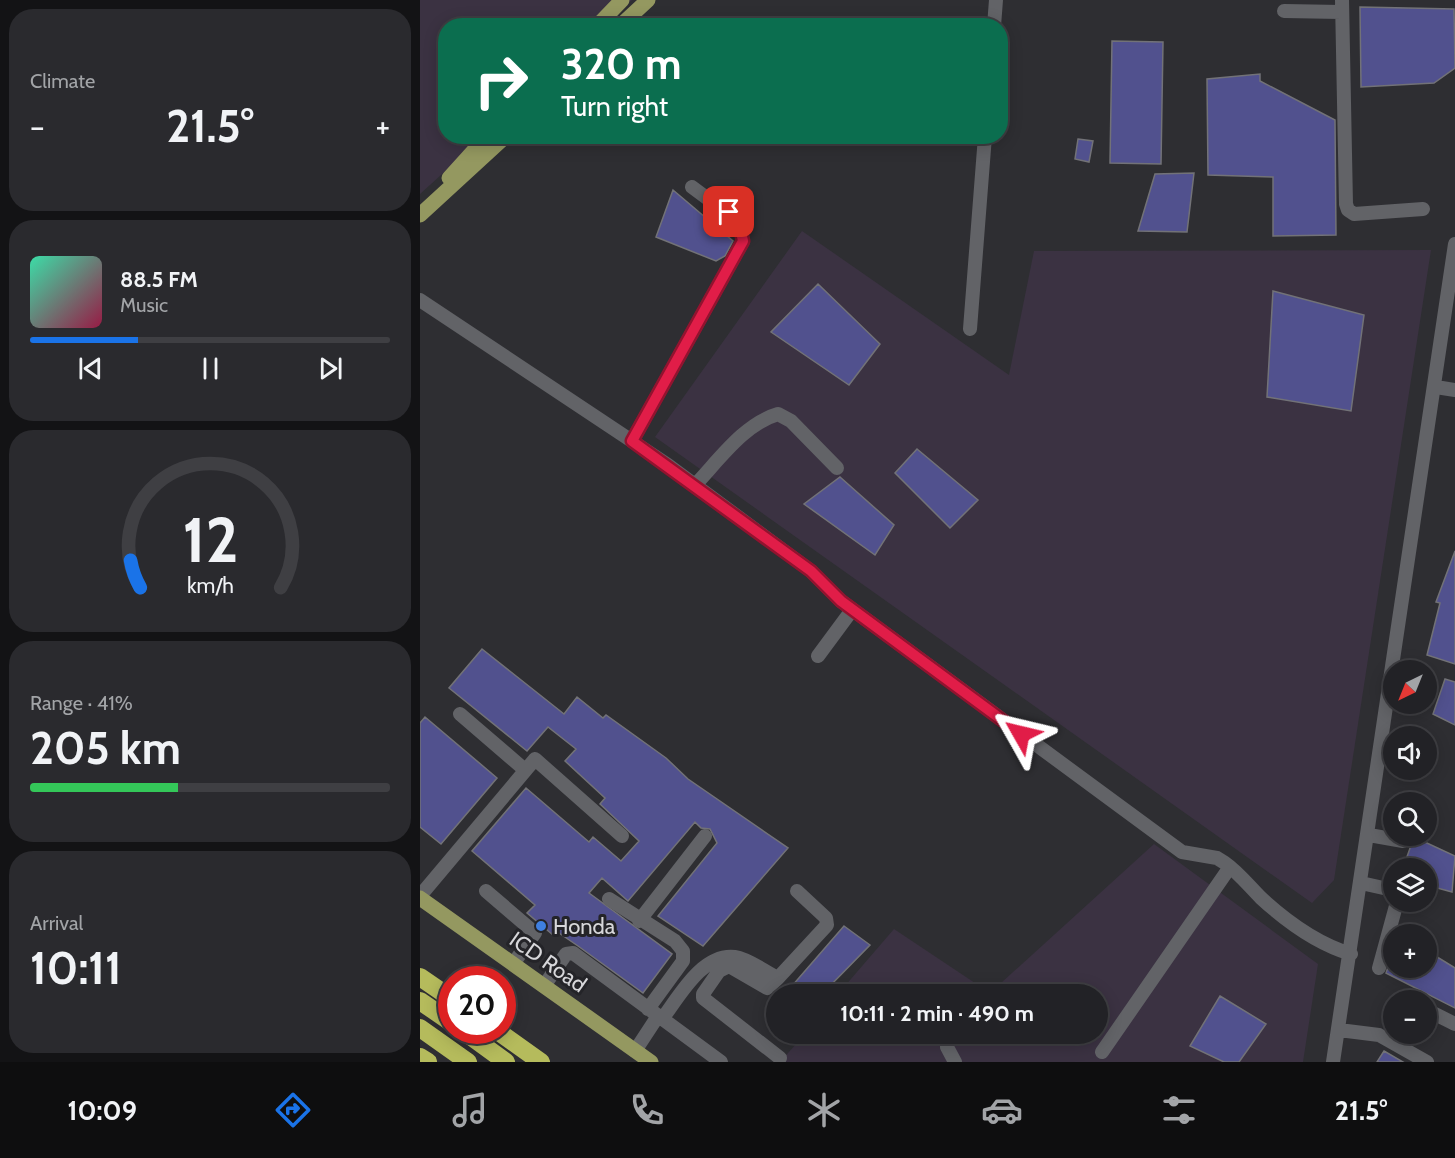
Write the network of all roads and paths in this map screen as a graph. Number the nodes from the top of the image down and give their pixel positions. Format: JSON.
{"nodes":[{"id":1,"x":622,"y":0,"type":"edge"},
{"id":2,"x":648,"y":0,"type":"edge"},
{"id":3,"x":996,"y":0,"type":"edge"},
{"id":4,"x":1342,"y":6,"type":"edge"},
{"id":5,"x":1284,"y":11,"type":"dead end"},
{"id":6,"x":605,"y":18,"type":"edge"},
{"id":7,"x":629,"y":18,"type":"edge"},
{"id":8,"x":995,"y":18,"type":"edge"},
{"id":9,"x":480,"y":144,"type":"edge"},
{"id":10,"x":497,"y":144,"type":"edge"},
{"id":11,"x":984,"y":144,"type":"edge"},
{"id":12,"x":692,"y":187,"type":"dead end"},
{"id":13,"x":420,"y":208,"type":"edge"},
{"id":14,"x":1423,"y":209,"type":"dead end"},
{"id":15,"x":420,"y":215,"type":"edge"},
{"id":16,"x":1455,"y":244,"type":"edge"},
{"id":17,"x":1451,"y":298,"type":"edge"},
{"id":18,"x":420,"y":300,"type":"edge"},
{"id":19,"x":970,"y":329,"type":"dead end"},
{"id":20,"x":1436,"y":387,"type":"junction"},
{"id":21,"x":1455,"y":390,"type":"edge"},
{"id":22,"x":632,"y":441,"type":"junction"},
{"id":23,"x":837,"y":468,"type":"dead end"},
{"id":24,"x":695,"y":485,"type":"junction"},
{"id":25,"x":852,"y":609,"type":"junction"},
{"id":26,"x":818,"y":656,"type":"dead end"},
{"id":27,"x":460,"y":714,"type":"dead end"},
{"id":28,"x":525,"y":770,"type":"junction"},
{"id":29,"x":1368,"y":835,"type":"junction"},
{"id":30,"x":622,"y":836,"type":"dead end"},
{"id":31,"x":705,"y":836,"type":"dead end"},
{"id":32,"x":1383,"y":838,"type":"edge"},
{"id":33,"x":1230,"y":867,"type":"junction"},
{"id":34,"x":1361,"y":883,"type":"junction"},
{"id":35,"x":1383,"y":888,"type":"edge"},
{"id":36,"x":486,"y":891,"type":"dead end"},
{"id":37,"x":797,"y":891,"type":"dead end"},
{"id":38,"x":420,"y":897,"type":"edge"},
{"id":39,"x":609,"y":899,"type":"dead end"},
{"id":40,"x":1394,"y":912,"type":"edge"},
{"id":41,"x":639,"y":921,"type":"junction"},
{"id":42,"x":1351,"y":954,"type":"junction"},
{"id":43,"x":513,"y":964,"type":"junction"},
{"id":44,"x":1379,"y":968,"type":"dead end"},
{"id":45,"x":420,"y":977,"type":"edge"},
{"id":46,"x":778,"y":978,"type":"junction"},
{"id":47,"x":544,"y":986,"type":"junction"},
{"id":48,"x":438,"y":989,"type":"edge"},
{"id":49,"x":420,"y":1001,"type":"edge"},
{"id":50,"x":438,"y":1014,"type":"edge"},
{"id":51,"x":656,"y":1014,"type":"junction"},
{"id":52,"x":1437,"y":1015,"type":"edge"},
{"id":53,"x":1455,"y":1024,"type":"edge"},
{"id":54,"x":1339,"y":1030,"type":"junction"},
{"id":55,"x":425,"y":1032,"type":"edge"},
{"id":56,"x":481,"y":1044,"type":"edge"},
{"id":57,"x":516,"y":1044,"type":"edge"},
{"id":58,"x":947,"y":1047,"type":"dead end"},
{"id":59,"x":635,"y":1051,"type":"junction"},
{"id":60,"x":1102,"y":1052,"type":"dead end"},
{"id":61,"x":420,"y":1056,"type":"edge"},
{"id":62,"x":780,"y":1058,"type":"dead end"},
{"id":63,"x":428,"y":1062,"type":"edge"},
{"id":64,"x":468,"y":1062,"type":"edge"},
{"id":65,"x":506,"y":1062,"type":"edge"},
{"id":66,"x":541,"y":1062,"type":"edge"},
{"id":67,"x":651,"y":1062,"type":"edge"},
{"id":68,"x":721,"y":1062,"type":"edge"},
{"id":69,"x":955,"y":1062,"type":"edge"},
{"id":70,"x":1333,"y":1062,"type":"edge"},
{"id":71,"x":1427,"y":1062,"type":"edge"}],
"edges":[{"from":1,"to":6,"type":"main road"},
{"from":2,"to":7,"type":"main road"},
{"from":3,"to":8,"type":"lane"},
{"from":4,"to":5,"type":"lane"},
{"from":4,"to":14,"type":"lane"},
{"from":9,"to":13,"type":"main road"},
{"from":10,"to":15,"type":"main road"},
{"from":11,"to":19,"type":"lane"},
{"from":12,"to":22,"type":"lane"},
{"from":16,"to":17,"type":"lane"},
{"from":17,"to":20,"type":"lane"},
{"from":18,"to":22,"type":"lane"},
{"from":20,"to":21,"type":"lane"},
{"from":20,"to":29,"type":"lane"},
{"from":22,"to":24,"type":"lane"},
{"from":23,"to":24,"type":"lane"},
{"from":24,"to":25,"type":"lane"},
{"from":25,"to":26,"type":"lane"},
{"from":25,"to":33,"type":"lane"},
{"from":27,"to":28,"type":"lane"},
{"from":28,"to":30,"type":"lane"},
{"from":28,"to":38,"type":"lane"},
{"from":29,"to":32,"type":"lane"},
{"from":29,"to":34,"type":"lane"},
{"from":31,"to":41,"type":"lane"},
{"from":33,"to":42,"type":"lane"},
{"from":33,"to":60,"type":"lane"},
{"from":34,"to":35,"type":"lane"},
{"from":34,"to":42,"type":"lane"},
{"from":36,"to":43,"type":"lane"},
{"from":37,"to":46,"type":"lane"},
{"from":38,"to":43,"type":"main road","name":"ICD Road"},
{"from":39,"to":41,"type":"lane"},
{"from":40,"to":44,"type":"lane"},
{"from":41,"to":51,"type":"lane"},
{"from":42,"to":54,"type":"lane"},
{"from":43,"to":47,"type":"main road","name":"ICD Road"},
{"from":45,"to":48,"type":"highway"},
{"from":46,"to":51,"type":"lane"},
{"from":46,"to":62,"type":"lane"},
{"from":47,"to":51,"type":"lane"},
{"from":47,"to":59,"type":"main road","name":"ICD Road"},
{"from":49,"to":50,"type":"highway"},
{"from":51,"to":59,"type":"lane"},
{"from":51,"to":68,"type":"lane"},
{"from":52,"to":53,"type":"lane"},
{"from":54,"to":70,"type":"lane"},
{"from":54,"to":71,"type":"lane"},
{"from":55,"to":64,"type":"highway"},
{"from":56,"to":65,"type":"highway"},
{"from":57,"to":66,"type":"highway"},
{"from":58,"to":69,"type":"lane"},
{"from":59,"to":67,"type":"main road","name":"ICD Road"},
{"from":61,"to":63,"type":"highway"}]}
